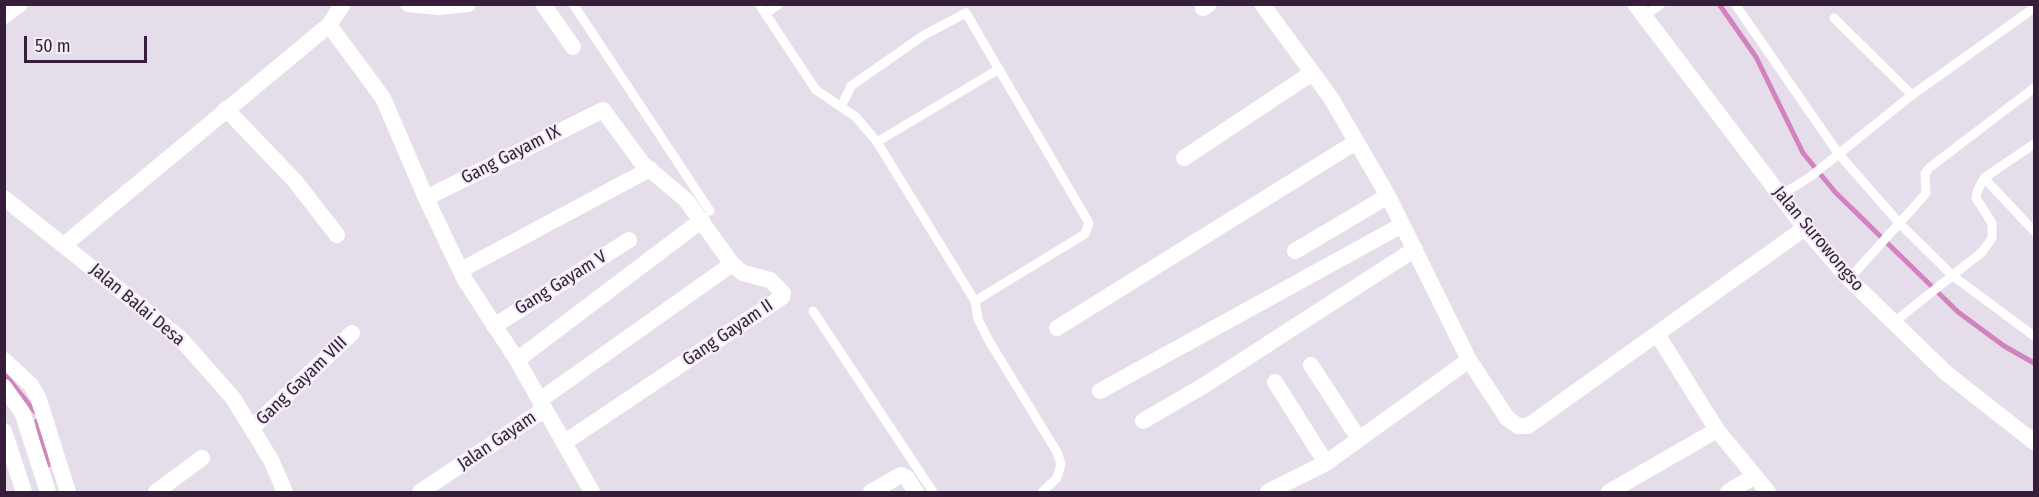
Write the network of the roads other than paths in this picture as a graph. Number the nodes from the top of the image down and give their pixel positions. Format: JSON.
{"nodes":[{"id":1,"x":20,"y":4,"type":"edge"},
{"id":2,"x":343,"y":4,"type":"edge"},
{"id":3,"x":408,"y":4,"type":"edge"},
{"id":4,"x":468,"y":4,"type":"edge"},
{"id":5,"x":543,"y":4,"type":"edge"},
{"id":6,"x":573,"y":4,"type":"edge"},
{"id":7,"x":759,"y":4,"type":"edge"},
{"id":8,"x":779,"y":4,"type":"edge"},
{"id":9,"x":961,"y":4,"type":"edge"},
{"id":10,"x":1262,"y":4,"type":"edge"},
{"id":11,"x":1660,"y":4,"type":"edge"},
{"id":12,"x":1735,"y":4,"type":"edge"},
{"id":13,"x":2034,"y":8,"type":"edge"},
{"id":14,"x":1639,"y":10,"type":"edge"},
{"id":15,"x":966,"y":13,"type":"junction"},
{"id":16,"x":765,"y":14,"type":"junction"},
{"id":17,"x":4,"y":16,"type":"edge"},
{"id":18,"x":1834,"y":18,"type":"dead end"},
{"id":19,"x":329,"y":25,"type":"junction"},
{"id":20,"x":573,"y":47,"type":"dead end"},
{"id":21,"x":999,"y":69,"type":"junction"},
{"id":22,"x":1312,"y":73,"type":"junction"},
{"id":23,"x":2034,"y":88,"type":"edge"},
{"id":24,"x":1912,"y":94,"type":"junction"},
{"id":25,"x":841,"y":107,"type":"junction"},
{"id":26,"x":226,"y":109,"type":"junction"},
{"id":27,"x":597,"y":111,"type":"joint"},
{"id":28,"x":877,"y":142,"type":"junction"},
{"id":29,"x":1356,"y":142,"type":"junction"},
{"id":30,"x":2034,"y":144,"type":"edge"},
{"id":31,"x":1839,"y":153,"type":"junction"},
{"id":32,"x":1185,"y":158,"type":"dead end"},
{"id":33,"x":650,"y":169,"type":"junction"},
{"id":34,"x":1984,"y":178,"type":"junction"},
{"id":35,"x":1781,"y":195,"type":"junction"},
{"id":36,"x":1388,"y":196,"type":"junction"},
{"id":37,"x":4,"y":198,"type":"edge"},
{"id":38,"x":426,"y":198,"type":"junction"},
{"id":39,"x":706,"y":216,"type":"junction"},
{"id":40,"x":1900,"y":224,"type":"junction"},
{"id":41,"x":1402,"y":225,"type":"junction"},
{"id":42,"x":1806,"y":228,"type":"junction"},
{"id":43,"x":2034,"y":231,"type":"edge"},
{"id":44,"x":337,"y":235,"type":"dead end"},
{"id":45,"x":629,"y":240,"type":"dead end"},
{"id":46,"x":64,"y":245,"type":"junction"},
{"id":47,"x":1414,"y":249,"type":"junction"},
{"id":48,"x":1295,"y":251,"type":"dead end"},
{"id":49,"x":732,"y":264,"type":"junction"},
{"id":50,"x":461,"y":270,"type":"junction"},
{"id":51,"x":1950,"y":278,"type":"junction"},
{"id":52,"x":1849,"y":279,"type":"junction"},
{"id":53,"x":975,"y":301,"type":"junction"},
{"id":54,"x":813,"y":311,"type":"dead end"},
{"id":55,"x":1893,"y":323,"type":"junction"},
{"id":56,"x":494,"y":326,"type":"junction"},
{"id":57,"x":1057,"y":328,"type":"dead end"},
{"id":58,"x":352,"y":333,"type":"dead end"},
{"id":59,"x":1657,"y":334,"type":"junction"},
{"id":60,"x":2034,"y":336,"type":"edge"},
{"id":61,"x":4,"y":360,"type":"edge"},
{"id":62,"x":517,"y":360,"type":"junction"},
{"id":63,"x":1469,"y":360,"type":"junction"},
{"id":64,"x":1311,"y":365,"type":"dead end"},
{"id":65,"x":1275,"y":382,"type":"dead end"},
{"id":66,"x":4,"y":387,"type":"edge"},
{"id":67,"x":1100,"y":391,"type":"dead end"},
{"id":68,"x":542,"y":405,"type":"junction"},
{"id":69,"x":1143,"y":421,"type":"dead end"},
{"id":70,"x":252,"y":428,"type":"junction"},
{"id":71,"x":1717,"y":430,"type":"junction"},
{"id":72,"x":4,"y":431,"type":"edge"},
{"id":73,"x":1359,"y":439,"type":"junction"},
{"id":74,"x":565,"y":442,"type":"junction"},
{"id":75,"x":2034,"y":442,"type":"edge"},
{"id":76,"x":202,"y":458,"type":"dead end"},
{"id":77,"x":1326,"y":463,"type":"junction"},
{"id":78,"x":1755,"y":476,"type":"junction"},
{"id":79,"x":24,"y":492,"type":"edge"},
{"id":80,"x":48,"y":492,"type":"edge"},
{"id":81,"x":68,"y":492,"type":"edge"},
{"id":82,"x":156,"y":492,"type":"edge"},
{"id":83,"x":285,"y":492,"type":"edge"},
{"id":84,"x":420,"y":492,"type":"edge"},
{"id":85,"x":592,"y":492,"type":"edge"},
{"id":86,"x":871,"y":492,"type":"edge"},
{"id":87,"x":916,"y":492,"type":"edge"},
{"id":88,"x":933,"y":492,"type":"edge"},
{"id":89,"x":1042,"y":492,"type":"edge"},
{"id":90,"x":1268,"y":492,"type":"edge"},
{"id":91,"x":1609,"y":492,"type":"edge"},
{"id":92,"x":1728,"y":492,"type":"edge"},
{"id":93,"x":1768,"y":492,"type":"edge"}],
"edges":[{"from":1,"to":17,"type":"street"},
{"from":2,"to":19,"type":"street"},
{"from":3,"to":4,"type":"street"},
{"from":5,"to":20,"type":"street"},
{"from":6,"to":39,"type":"lane"},
{"from":7,"to":16,"type":"lane"},
{"from":8,"to":16,"type":"lane"},
{"from":9,"to":15,"type":"lane"},
{"from":10,"to":22,"type":"street"},
{"from":11,"to":14,"type":"lane"},
{"from":12,"to":31,"type":"lane"},
{"from":13,"to":24,"type":"lane"},
{"from":14,"to":35,"type":"street","name":"Jalan Surowongso"},
{"from":15,"to":21,"type":"lane"},
{"from":15,"to":25,"type":"lane"},
{"from":16,"to":25,"type":"lane"},
{"from":18,"to":24,"type":"lane"},
{"from":19,"to":26,"type":"street"},
{"from":19,"to":38,"type":"street"},
{"from":21,"to":28,"type":"lane"},
{"from":21,"to":53,"type":"lane"},
{"from":22,"to":29,"type":"street"},
{"from":22,"to":32,"type":"street"},
{"from":23,"to":40,"type":"lane"},
{"from":24,"to":31,"type":"lane"},
{"from":25,"to":28,"type":"lane"},
{"from":26,"to":44,"type":"street"},
{"from":26,"to":46,"type":"street"},
{"from":27,"to":33,"type":"street","name":"Gang Gayam II"},
{"from":27,"to":38,"type":"street","name":"Gang Gayam IX"},
{"from":28,"to":53,"type":"lane"},
{"from":29,"to":36,"type":"street"},
{"from":29,"to":57,"type":"street"},
{"from":30,"to":34,"type":"lane"},
{"from":31,"to":35,"type":"lane"},
{"from":31,"to":40,"type":"lane"},
{"from":33,"to":39,"type":"street","name":"Gang Gayam II"},
{"from":33,"to":50,"type":"street"},
{"from":34,"to":43,"type":"lane"},
{"from":34,"to":51,"type":"lane"},
{"from":35,"to":42,"type":"street","name":"Jalan Surowongso"},
{"from":36,"to":41,"type":"street"},
{"from":36,"to":48,"type":"street"},
{"from":37,"to":46,"type":"street","name":"Jalan Balai Desa"},
{"from":38,"to":50,"type":"street"},
{"from":39,"to":49,"type":"street","name":"Gang Gayam II"},
{"from":39,"to":62,"type":"street"},
{"from":40,"to":51,"type":"lane"},
{"from":40,"to":52,"type":"lane"},
{"from":41,"to":47,"type":"street"},
{"from":41,"to":67,"type":"street"},
{"from":42,"to":52,"type":"street","name":"Jalan Surowongso"},
{"from":42,"to":59,"type":"street"},
{"from":45,"to":56,"type":"street","name":"Gang Gayam V"},
{"from":46,"to":70,"type":"street","name":"Jalan Balai Desa"},
{"from":47,"to":63,"type":"street"},
{"from":47,"to":69,"type":"street"},
{"from":49,"to":68,"type":"street","name":"Jalan Gayam"},
{"from":49,"to":74,"type":"street","name":"Gang Gayam II"},
{"from":50,"to":56,"type":"street"},
{"from":51,"to":55,"type":"lane"},
{"from":51,"to":60,"type":"lane"},
{"from":52,"to":55,"type":"street","name":"Jalan Surowongso"},
{"from":53,"to":89,"type":"lane"},
{"from":54,"to":88,"type":"lane"},
{"from":55,"to":75,"type":"street","name":"Jalan Surowongso"},
{"from":56,"to":62,"type":"street"},
{"from":58,"to":70,"type":"street","name":"Gang Gayam VIII"},
{"from":59,"to":63,"type":"street"},
{"from":59,"to":71,"type":"street"},
{"from":61,"to":81,"type":"street"},
{"from":62,"to":68,"type":"street"},
{"from":63,"to":73,"type":"street"},
{"from":64,"to":73,"type":"street"},
{"from":65,"to":77,"type":"street"},
{"from":66,"to":80,"type":"street"},
{"from":68,"to":74,"type":"street"},
{"from":68,"to":84,"type":"street","name":"Jalan Gayam"},
{"from":70,"to":83,"type":"street","name":"Jalan Balai Desa"},
{"from":71,"to":78,"type":"street"},
{"from":71,"to":91,"type":"street"},
{"from":72,"to":79,"type":"street"},
{"from":73,"to":77,"type":"street"},
{"from":74,"to":85,"type":"street"},
{"from":76,"to":82,"type":"street"},
{"from":77,"to":90,"type":"street"},
{"from":78,"to":92,"type":"street"},
{"from":78,"to":93,"type":"street"},
{"from":86,"to":87,"type":"street"}]}
